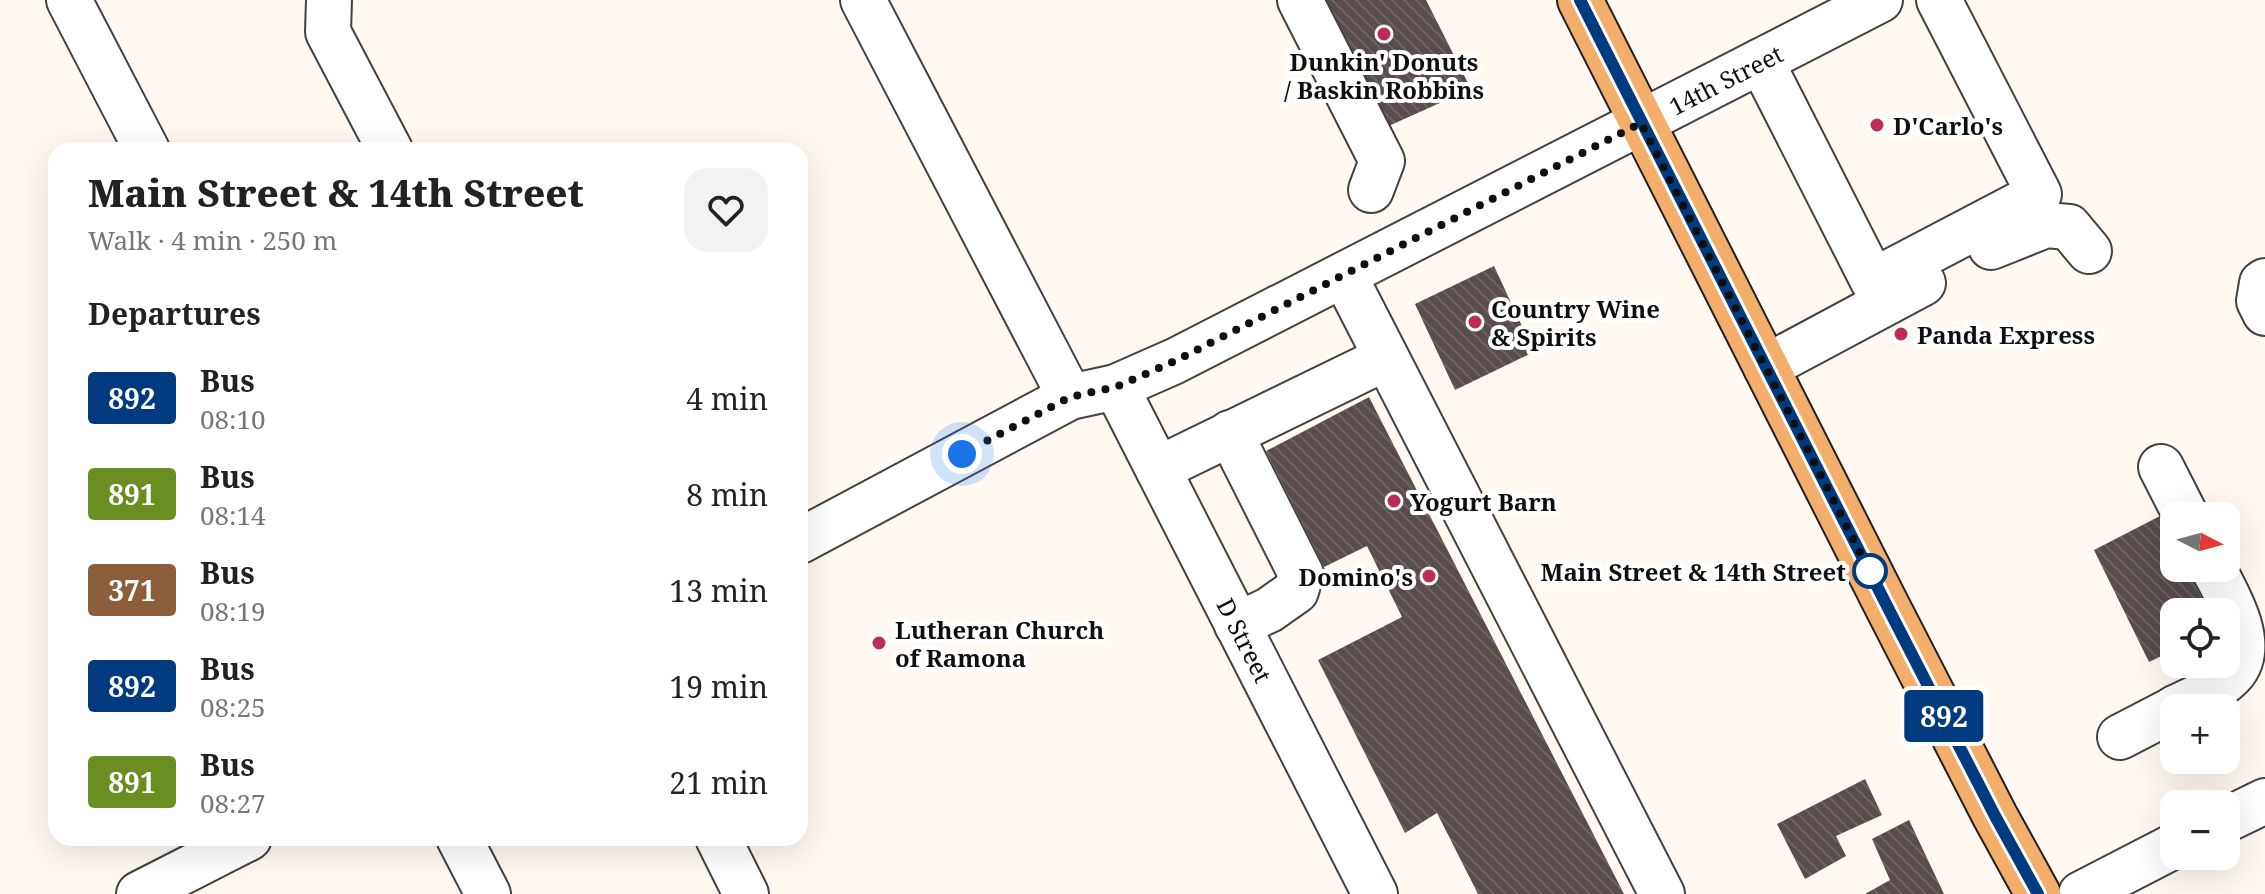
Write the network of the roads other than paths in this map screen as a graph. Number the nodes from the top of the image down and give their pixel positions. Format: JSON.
{"nodes":[{"id":1,"x":69,"y":0,"type":"edge"},
{"id":2,"x":329,"y":0,"type":"edge"},
{"id":3,"x":863,"y":0,"type":"edge"},
{"id":4,"x":1300,"y":0,"type":"edge"},
{"id":5,"x":1580,"y":0,"type":"edge"},
{"id":6,"x":1880,"y":0,"type":"edge"},
{"id":7,"x":1939,"y":0,"type":"edge"},
{"id":8,"x":1761,"y":61,"type":"junction"},
{"id":9,"x":1641,"y":123,"type":"junction"},
{"id":10,"x":143,"y":142,"type":"edge"},
{"id":11,"x":386,"y":142,"type":"edge"},
{"id":12,"x":1371,"y":190,"type":"dead end"},
{"id":13,"x":2089,"y":251,"type":"dead end"},
{"id":14,"x":1344,"y":275,"type":"junction"},
{"id":15,"x":2265,"y":281,"type":"edge"},
{"id":16,"x":2265,"y":313,"type":"edge"},
{"id":17,"x":1386,"y":358,"type":"junction"},
{"id":18,"x":1766,"y":367,"type":"junction"},
{"id":19,"x":1116,"y":387,"type":"junction"},
{"id":20,"x":1070,"y":397,"type":"junction"},
{"id":21,"x":1230,"y":433,"type":"junction"},
{"id":22,"x":2161,"y":467,"type":"dead end"},
{"id":23,"x":1158,"y":469,"type":"junction"},
{"id":24,"x":2179,"y":502,"type":"edge"},
{"id":25,"x":808,"y":537,"type":"edge"},
{"id":26,"x":2220,"y":582,"type":"edge"},
{"id":27,"x":1237,"y":625,"type":"junction"},
{"id":28,"x":2203,"y":694,"type":"edge"},
{"id":29,"x":2160,"y":716,"type":"edge"},
{"id":30,"x":2120,"y":737,"type":"dead end"},
{"id":31,"x":2265,"y":801,"type":"edge"},
{"id":32,"x":2240,"y":813,"type":"edge"},
{"id":33,"x":463,"y":846,"type":"edge"},
{"id":34,"x":722,"y":846,"type":"edge"},
{"id":35,"x":199,"y":849,"type":"edge"},
{"id":36,"x":2160,"y":853,"type":"edge"},
{"id":37,"x":1364,"y":890,"type":"edge"},
{"id":38,"x":139,"y":894,"type":"edge"},
{"id":39,"x":488,"y":894,"type":"edge"},
{"id":40,"x":746,"y":894,"type":"edge"},
{"id":41,"x":1662,"y":894,"type":"edge"},
{"id":42,"x":2038,"y":894,"type":"edge"},
{"id":43,"x":2081,"y":894,"type":"edge"}],
"edges":[{"from":1,"to":10,"type":"street"},
{"from":2,"to":11,"type":"street"},
{"from":3,"to":20,"type":"street"},
{"from":4,"to":12,"type":"street"},
{"from":5,"to":9,"type":"main road"},
{"from":6,"to":8,"type":"street","name":"14th Street"},
{"from":7,"to":8,"type":"street"},
{"from":8,"to":9,"type":"street","name":"14th Street"},
{"from":9,"to":14,"type":"street","name":"14th Street"},
{"from":9,"to":18,"type":"main road"},
{"from":13,"to":18,"type":"street"},
{"from":14,"to":17,"type":"street"},
{"from":14,"to":19,"type":"street","name":"14th Street"},
{"from":15,"to":16,"type":"street"},
{"from":17,"to":21,"type":"street"},
{"from":17,"to":41,"type":"street"},
{"from":18,"to":42,"type":"main road"},
{"from":19,"to":20,"type":"street","name":"14th Street"},
{"from":19,"to":23,"type":"street","name":"D Street"},
{"from":20,"to":25,"type":"street","name":"14th Street"},
{"from":21,"to":23,"type":"street"},
{"from":21,"to":27,"type":"street"},
{"from":22,"to":24,"type":"street"},
{"from":23,"to":27,"type":"street","name":"D Street"},
{"from":26,"to":28,"type":"street"},
{"from":27,"to":37,"type":"street","name":"D Street"},
{"from":29,"to":30,"type":"street"},
{"from":31,"to":32,"type":"street"},
{"from":33,"to":39,"type":"street"},
{"from":34,"to":40,"type":"street"},
{"from":35,"to":38,"type":"street"},
{"from":36,"to":43,"type":"street"}]}
